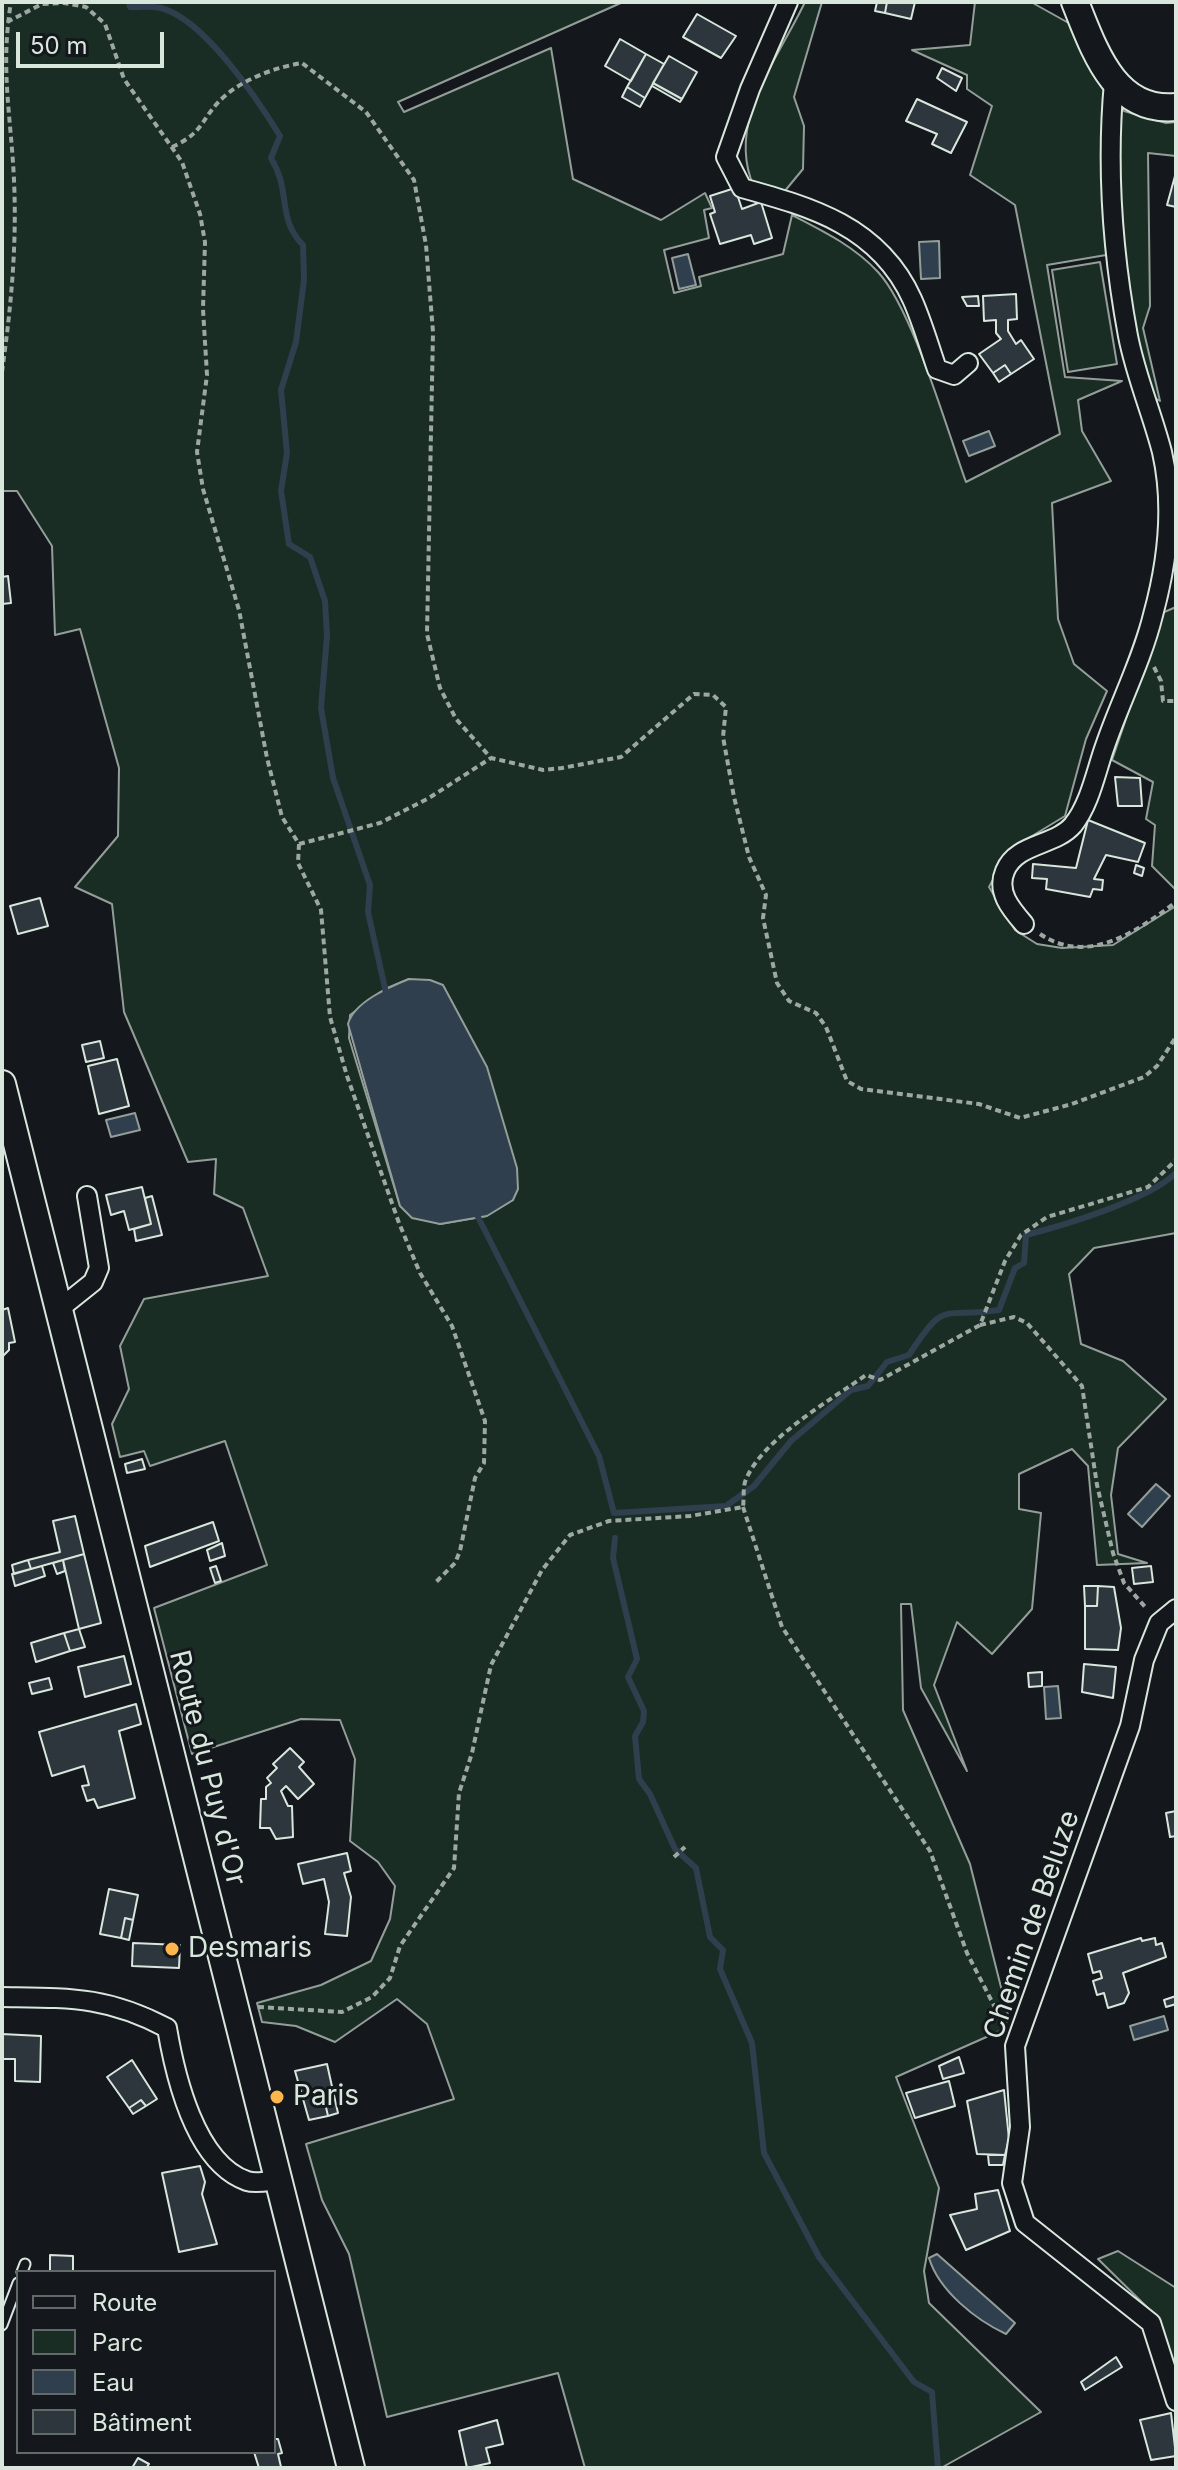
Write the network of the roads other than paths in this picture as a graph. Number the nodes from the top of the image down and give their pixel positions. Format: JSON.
{"nodes":[{"id":1,"x":788,"y":2,"type":"edge"},
{"id":2,"x":1075,"y":2,"type":"edge"},
{"id":3,"x":1114,"y":82,"type":"junction"},
{"id":4,"x":1176,"y":107,"type":"edge"},
{"id":5,"x":968,"y":363,"type":"dead end"},
{"id":6,"x":1024,"y":924,"type":"road end"},
{"id":7,"x":2,"y":1084,"type":"edge"},
{"id":8,"x":87,"y":1196,"type":"dead end"},
{"id":9,"x":58,"y":1310,"type":"junction"},
{"id":10,"x":1176,"y":1609,"type":"edge"},
{"id":11,"x":2,"y":1997,"type":"edge"},
{"id":12,"x":277,"y":2180,"type":"junction"},
{"id":13,"x":16,"y":2288,"type":"edge"},
{"id":14,"x":2,"y":2325,"type":"edge"},
{"id":15,"x":1176,"y":2401,"type":"edge"},
{"id":16,"x":351,"y":2468,"type":"edge"}],
"edges":[{"from":1,"to":5,"type":"street"},
{"from":2,"to":3,"type":"main road"},
{"from":3,"to":4,"type":"main road"},
{"from":3,"to":6,"type":"street"},
{"from":7,"to":9,"type":"main road","name":"Route du Puy d'Or"},
{"from":8,"to":9,"type":"street"},
{"from":9,"to":12,"type":"main road","name":"Route du Puy d'Or"},
{"from":10,"to":15,"type":"street","name":"Chemin de Beluze"},
{"from":11,"to":12,"type":"street"},
{"from":12,"to":16,"type":"main road","name":"Route du Puy d'Or"},
{"from":13,"to":14,"type":"lane"}]}
